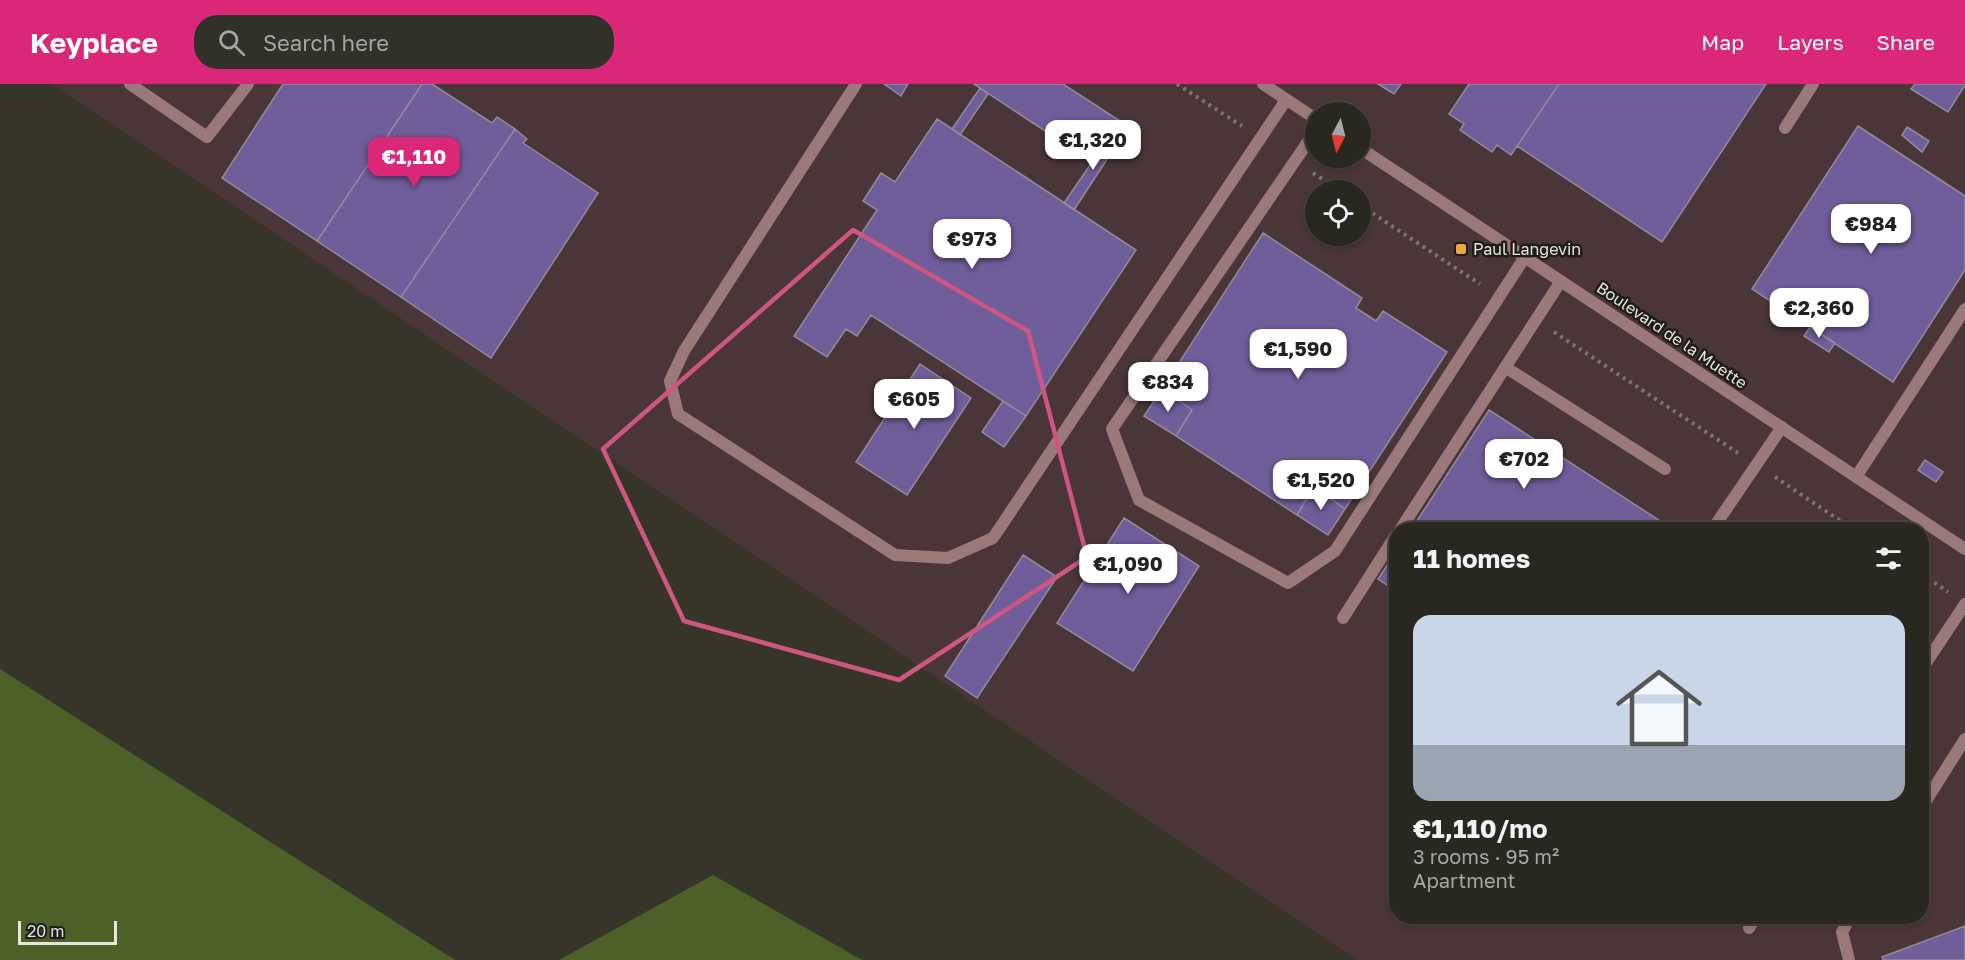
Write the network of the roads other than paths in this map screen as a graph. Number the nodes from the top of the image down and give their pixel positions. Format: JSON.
{"nodes":[{"id":1,"x":130,"y":84,"type":"edge"},
{"id":2,"x":248,"y":84,"type":"edge"},
{"id":3,"x":856,"y":84,"type":"edge"},
{"id":4,"x":1263,"y":84,"type":"edge"},
{"id":5,"x":1813,"y":84,"type":"edge"},
{"id":6,"x":1286,"y":100,"type":"junction"},
{"id":7,"x":1305,"y":112,"type":"edge"},
{"id":8,"x":1785,"y":128,"type":"dead end"},
{"id":9,"x":1305,"y":146,"type":"edge"},
{"id":10,"x":1371,"y":155,"type":"edge"},
{"id":11,"x":1525,"y":257,"type":"junction"},
{"id":12,"x":1561,"y":281,"type":"junction"},
{"id":13,"x":1965,"y":309,"type":"edge"},
{"id":14,"x":1505,"y":367,"type":"junction"},
{"id":15,"x":1782,"y":428,"type":"junction"},
{"id":16,"x":1665,"y":469,"type":"dead end"},
{"id":17,"x":1856,"y":477,"type":"junction"},
{"id":18,"x":1405,"y":522,"type":"edge"},
{"id":19,"x":1717,"y":522,"type":"edge"},
{"id":20,"x":1924,"y":522,"type":"edge"},
{"id":21,"x":1929,"y":525,"type":"edge"},
{"id":22,"x":1389,"y":546,"type":"edge"},
{"id":23,"x":1965,"y":549,"type":"edge"},
{"id":24,"x":1961,"y":601,"type":"edge"},
{"id":25,"x":1343,"y":618,"type":"dead end"},
{"id":26,"x":1929,"y":657,"type":"edge"},
{"id":27,"x":1965,"y":739,"type":"edge"},
{"id":28,"x":1929,"y":796,"type":"edge"},
{"id":29,"x":1752,"y":924,"type":"edge"},
{"id":30,"x":1846,"y":924,"type":"edge"},
{"id":31,"x":1749,"y":928,"type":"dead end"},
{"id":32,"x":1849,"y":960,"type":"edge"}],
"edges":[{"from":1,"to":2,"type":"street"},
{"from":3,"to":6,"type":"street"},
{"from":4,"to":6,"type":"street"},
{"from":5,"to":8,"type":"street"},
{"from":6,"to":7,"type":"street"},
{"from":9,"to":11,"type":"street"},
{"from":10,"to":11,"type":"street","name":"Boulevard de la Muette"},
{"from":11,"to":12,"type":"street","name":"Boulevard de la Muette"},
{"from":12,"to":14,"type":"street"},
{"from":12,"to":15,"type":"street","name":"Boulevard de la Muette"},
{"from":13,"to":17,"type":"street"},
{"from":14,"to":16,"type":"street"},
{"from":14,"to":18,"type":"street"},
{"from":15,"to":17,"type":"street","name":"Boulevard de la Muette"},
{"from":15,"to":19,"type":"street"},
{"from":17,"to":20,"type":"street","name":"Boulevard de la Muette"},
{"from":21,"to":23,"type":"street","name":"Boulevard de la Muette"},
{"from":22,"to":25,"type":"street"},
{"from":24,"to":26,"type":"street"},
{"from":27,"to":28,"type":"street"},
{"from":29,"to":31,"type":"street"},
{"from":30,"to":32,"type":"street"}]}
